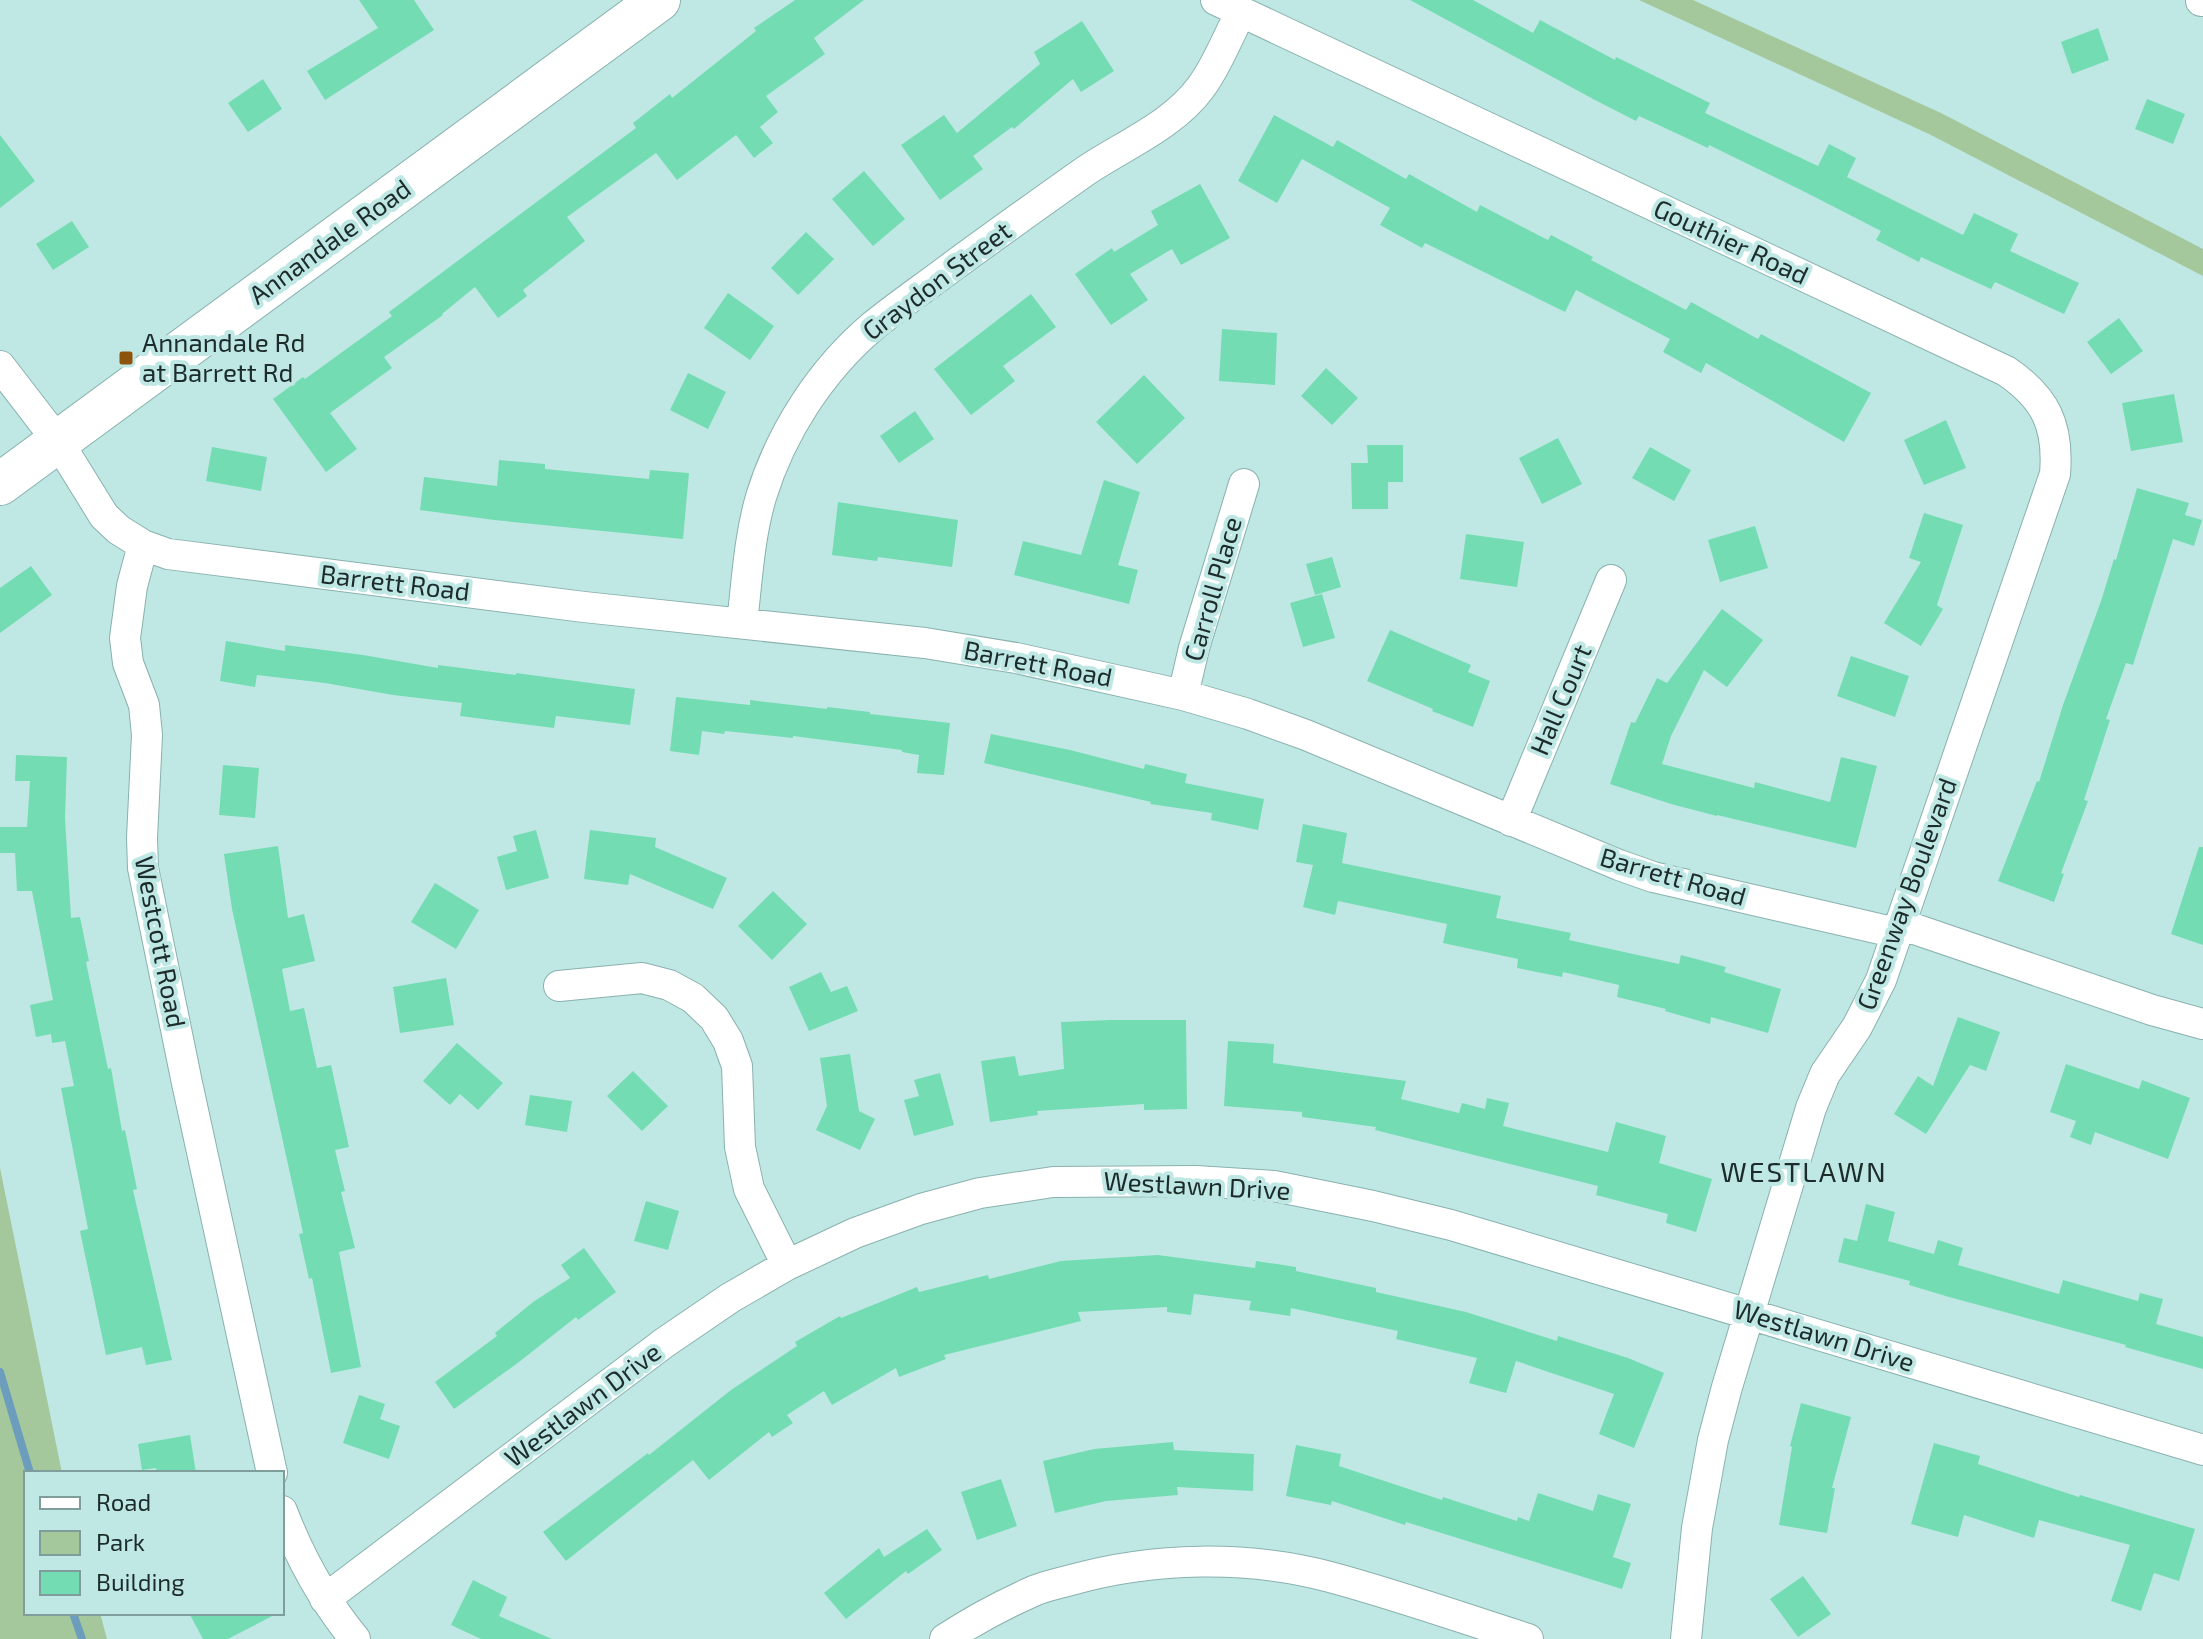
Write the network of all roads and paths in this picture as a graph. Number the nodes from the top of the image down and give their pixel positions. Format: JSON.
{"nodes":[{"id":1,"x":659,"y":0,"type":"edge"},
{"id":2,"x":1228,"y":6,"type":"edge"},
{"id":3,"x":0,"y":366,"type":"edge"},
{"id":4,"x":57,"y":440,"type":"junction"},
{"id":5,"x":0,"y":484,"type":"edge"},
{"id":6,"x":1244,"y":484,"type":"dead end"},
{"id":7,"x":143,"y":545,"type":"junction"},
{"id":8,"x":1611,"y":580,"type":"dead end"},
{"id":9,"x":2008,"y":609,"type":"joint"},
{"id":10,"x":742,"y":623,"type":"junction"},
{"id":11,"x":1183,"y":695,"type":"junction"},
{"id":12,"x":1511,"y":821,"type":"junction"},
{"id":13,"x":1898,"y":928,"type":"junction"},
{"id":14,"x":559,"y":986,"type":"dead end"},
{"id":15,"x":2203,"y":1024,"type":"edge"},
{"id":16,"x":787,"y":1265,"type":"junction"},
{"id":17,"x":1750,"y":1313,"type":"junction"},
{"id":18,"x":2203,"y":1450,"type":"edge"},
{"id":19,"x":272,"y":1471,"type":"edge"},
{"id":20,"x":284,"y":1516,"type":"edge"},
{"id":21,"x":325,"y":1599,"type":"junction"},
{"id":22,"x":355,"y":1639,"type":"edge"},
{"id":23,"x":945,"y":1639,"type":"edge"},
{"id":24,"x":1528,"y":1639,"type":"edge"},
{"id":25,"x":1686,"y":1639,"type":"edge"}],
"edges":[{"from":1,"to":4,"type":"main road","name":"Annandale Road"},
{"from":2,"to":9,"type":"street","name":"Gouthier Road"},
{"from":2,"to":10,"type":"street","name":"Graydon Street"},
{"from":3,"to":4,"type":"street"},
{"from":4,"to":5,"type":"main road","name":"Annandale Road"},
{"from":4,"to":7,"type":"street"},
{"from":6,"to":11,"type":"street","name":"Carroll Place"},
{"from":7,"to":10,"type":"street","name":"Barrett Road"},
{"from":7,"to":19,"type":"street","name":"Westcott Road"},
{"from":8,"to":12,"type":"street","name":"Hall Court"},
{"from":9,"to":13,"type":"street","name":"Greenway Boulevard"},
{"from":10,"to":11,"type":"street","name":"Barrett Road"},
{"from":11,"to":12,"type":"street","name":"Barrett Road"},
{"from":12,"to":13,"type":"street","name":"Barrett Road"},
{"from":13,"to":15,"type":"street","name":"Barrett Road"},
{"from":13,"to":17,"type":"street","name":"Greenway Boulevard"},
{"from":14,"to":16,"type":"street"},
{"from":16,"to":17,"type":"street","name":"Westlawn Drive"},
{"from":16,"to":21,"type":"street","name":"Westlawn Drive"},
{"from":17,"to":18,"type":"street","name":"Westlawn Drive"},
{"from":17,"to":25,"type":"street","name":"Greenway Boulevard"},
{"from":20,"to":21,"type":"street"},
{"from":21,"to":22,"type":"street"},
{"from":23,"to":24,"type":"street"}]}
